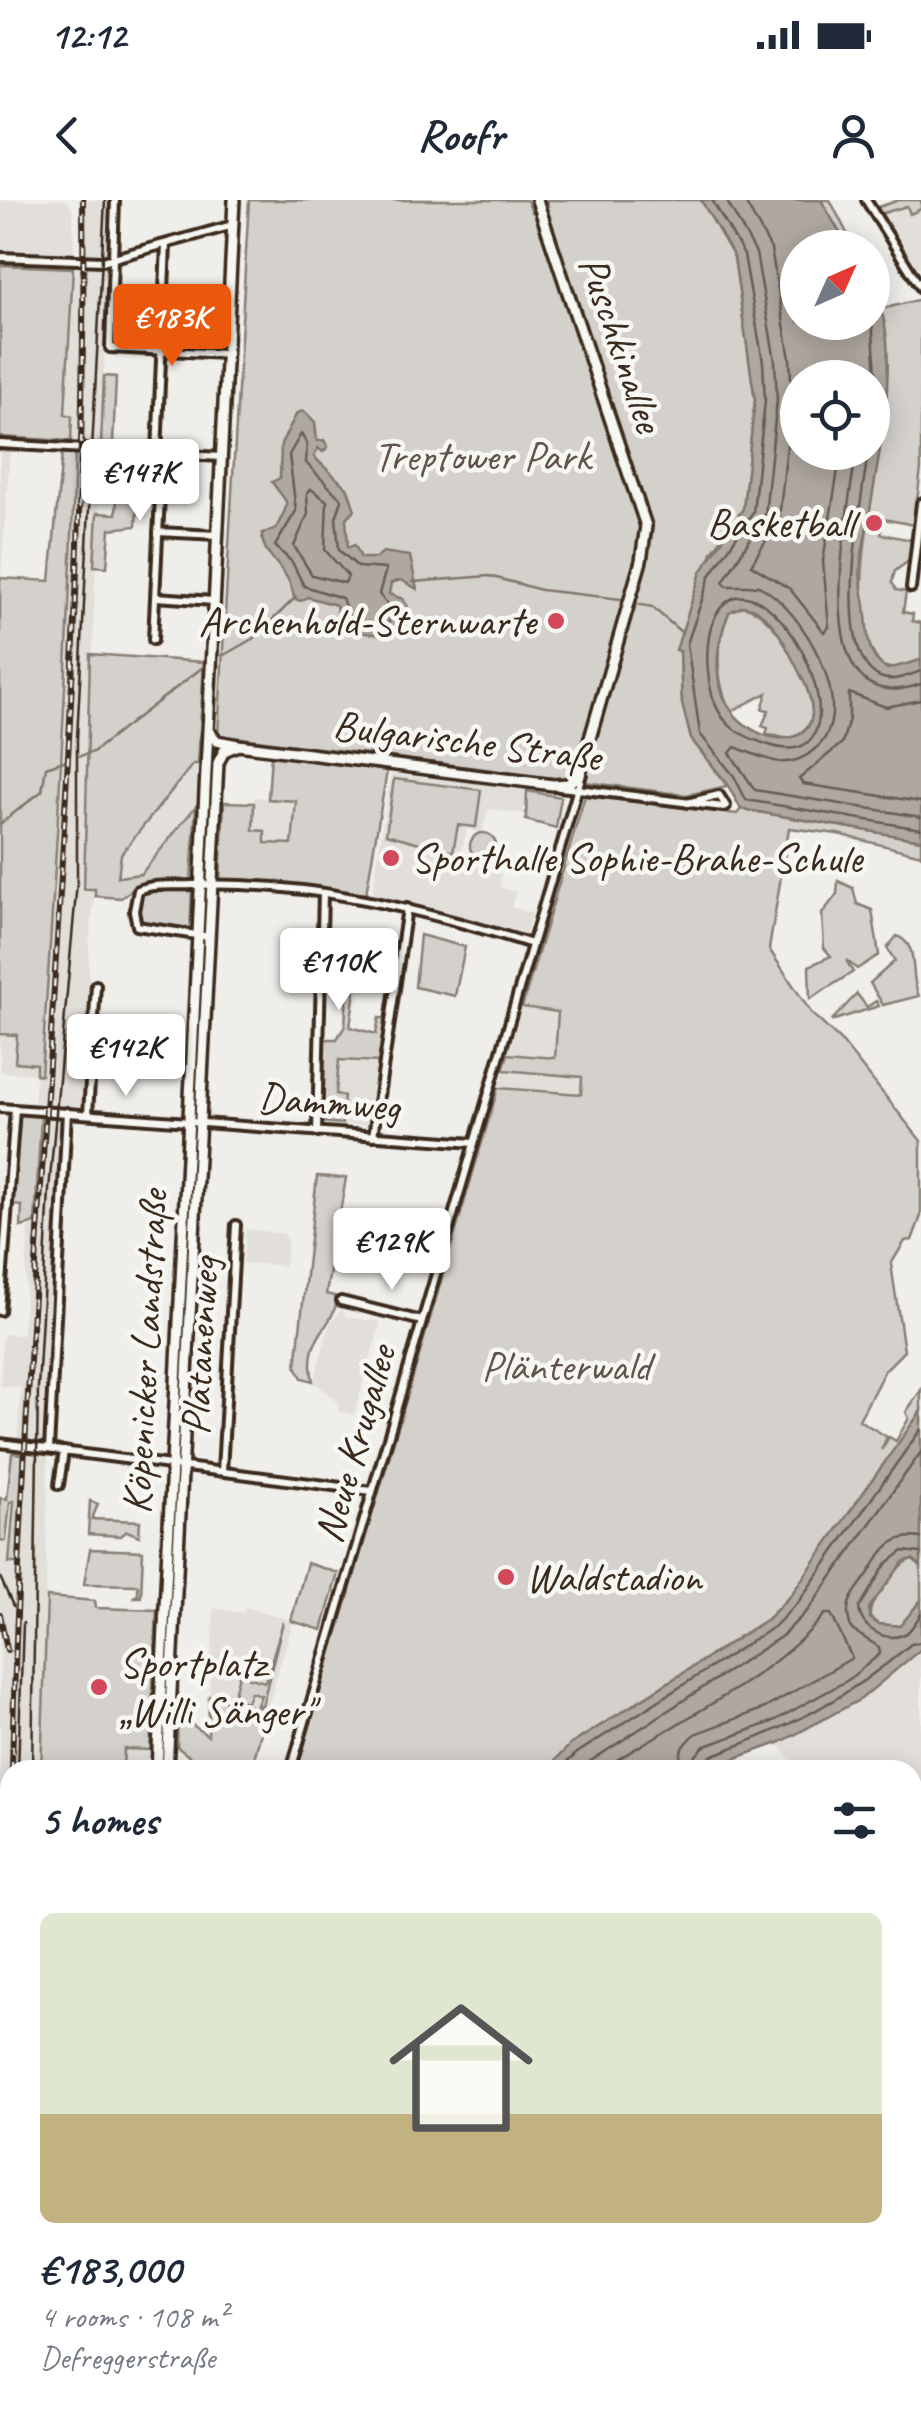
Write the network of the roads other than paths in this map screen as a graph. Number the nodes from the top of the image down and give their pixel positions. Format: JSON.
{"nodes":[{"id":1,"x":116,"y":200,"type":"edge"},
{"id":2,"x":234,"y":200,"type":"edge"},
{"id":3,"x":537,"y":200,"type":"edge"},
{"id":4,"x":866,"y":200,"type":"edge"},
{"id":5,"x":232,"y":226,"type":"junction"},
{"id":6,"x":166,"y":244,"type":"junction"},
{"id":7,"x":0,"y":258,"type":"edge"},
{"id":8,"x":114,"y":259,"type":"junction"},
{"id":9,"x":921,"y":288,"type":"edge"},
{"id":10,"x":162,"y":351,"type":"junction"},
{"id":11,"x":226,"y":354,"type":"junction"},
{"id":12,"x":0,"y":444,"type":"edge"},
{"id":13,"x":106,"y":450,"type":"junction"},
{"id":14,"x":159,"y":453,"type":"junction"},
{"id":15,"x":221,"y":457,"type":"junction"},
{"id":16,"x":104,"y":478,"type":"dead end"},
{"id":17,"x":921,"y":503,"type":"edge"},
{"id":18,"x":920,"y":518,"type":"edge"},
{"id":19,"x":158,"y":532,"type":"junction"},
{"id":20,"x":217,"y":536,"type":"junction"},
{"id":21,"x":911,"y":588,"type":"dead end"},
{"id":22,"x":156,"y":597,"type":"junction"},
{"id":23,"x":214,"y":602,"type":"junction"},
{"id":24,"x":153,"y":640,"type":"dead end"},
{"id":25,"x":208,"y":730,"type":"junction"},
{"id":26,"x":238,"y":745,"type":"junction"},
{"id":27,"x":584,"y":768,"type":"junction"},
{"id":28,"x":553,"y":785,"type":"junction"},
{"id":29,"x":578,"y":789,"type":"junction"},
{"id":30,"x":686,"y":803,"type":"junction"},
{"id":31,"x":200,"y":885,"type":"junction"},
{"id":32,"x":212,"y":885,"type":"junction"},
{"id":33,"x":324,"y":893,"type":"junction"},
{"id":34,"x":407,"y":908,"type":"junction"},
{"id":35,"x":198,"y":936,"type":"junction"},
{"id":36,"x":210,"y":937,"type":"junction"},
{"id":37,"x":532,"y":944,"type":"junction"},
{"id":38,"x":96,"y":986,"type":"dead end"},
{"id":39,"x":0,"y":1108,"type":"edge"},
{"id":40,"x":15,"y":1108,"type":"junction"},
{"id":41,"x":67,"y":1112,"type":"junction"},
{"id":42,"x":88,"y":1114,"type":"junction"},
{"id":43,"x":194,"y":1122,"type":"junction"},
{"id":44,"x":318,"y":1132,"type":"junction"},
{"id":45,"x":373,"y":1136,"type":"junction"},
{"id":46,"x":474,"y":1143,"type":"junction"},
{"id":47,"x":236,"y":1225,"type":"dead end"},
{"id":48,"x":340,"y":1301,"type":"dead end"},
{"id":49,"x":0,"y":1311,"type":"edge"},
{"id":50,"x":422,"y":1321,"type":"junction"},
{"id":51,"x":0,"y":1443,"type":"edge"},
{"id":52,"x":48,"y":1449,"type":"junction"},
{"id":53,"x":64,"y":1451,"type":"junction"},
{"id":54,"x":177,"y":1465,"type":"junction"},
{"id":55,"x":222,"y":1471,"type":"junction"},
{"id":56,"x":59,"y":1485,"type":"dead end"},
{"id":57,"x":372,"y":1491,"type":"junction"},
{"id":58,"x":158,"y":1760,"type":"edge"},
{"id":59,"x":167,"y":1760,"type":"edge"},
{"id":60,"x":293,"y":1760,"type":"edge"}],
"edges":[{"from":1,"to":8,"type":"street"},
{"from":2,"to":5,"type":"main road","name":"Köpenicker Landstraße"},
{"from":3,"to":27,"type":"main road","name":"Puschkinallee"},
{"from":4,"to":9,"type":"street"},
{"from":5,"to":6,"type":"street"},
{"from":5,"to":11,"type":"main road","name":"Köpenicker Landstraße"},
{"from":6,"to":8,"type":"street"},
{"from":6,"to":10,"type":"street"},
{"from":7,"to":8,"type":"street"},
{"from":8,"to":10,"type":"street"},
{"from":10,"to":11,"type":"street"},
{"from":10,"to":14,"type":"street"},
{"from":11,"to":15,"type":"main road","name":"Köpenicker Landstraße"},
{"from":12,"to":13,"type":"street"},
{"from":13,"to":14,"type":"street"},
{"from":13,"to":16,"type":"street"},
{"from":14,"to":15,"type":"street"},
{"from":14,"to":19,"type":"street"},
{"from":15,"to":20,"type":"main road","name":"Köpenicker Landstraße"},
{"from":17,"to":18,"type":"street"},
{"from":18,"to":21,"type":"street"},
{"from":19,"to":20,"type":"street"},
{"from":19,"to":22,"type":"street"},
{"from":20,"to":23,"type":"main road","name":"Köpenicker Landstraße"},
{"from":22,"to":23,"type":"street"},
{"from":22,"to":24,"type":"street"},
{"from":23,"to":25,"type":"main road","name":"Köpenicker Landstraße"},
{"from":25,"to":26,"type":"main road","name":"Bulgarische Straße"},
{"from":25,"to":31,"type":"main road","name":"Köpenicker Landstraße"},
{"from":26,"to":28,"type":"main road","name":"Bulgarische Straße"},
{"from":26,"to":32,"type":"main road","name":"Köpenicker Landstraße"},
{"from":27,"to":28,"type":"main road"},
{"from":27,"to":29,"type":"street","name":"Neue Krugallee"},
{"from":28,"to":29,"type":"street","name":"Bulgarische Straße"},
{"from":29,"to":30,"type":"street","name":"Bulgarische Straße"},
{"from":29,"to":37,"type":"street","name":"Neue Krugallee"},
{"from":30,"to":30,"type":"street","name":"Bulgarische Straße"},
{"from":31,"to":32,"type":"street"},
{"from":31,"to":35,"type":"main road","name":"Köpenicker Landstraße"},
{"from":31,"to":35,"type":"street"},
{"from":32,"to":33,"type":"street"},
{"from":32,"to":36,"type":"main road","name":"Köpenicker Landstraße"},
{"from":33,"to":34,"type":"street"},
{"from":33,"to":44,"type":"street"},
{"from":34,"to":37,"type":"street"},
{"from":34,"to":45,"type":"street"},
{"from":35,"to":36,"type":"street"},
{"from":35,"to":43,"type":"main road","name":"Köpenicker Landstraße"},
{"from":36,"to":43,"type":"main road","name":"Köpenicker Landstraße"},
{"from":37,"to":46,"type":"street","name":"Neue Krugallee"},
{"from":38,"to":42,"type":"street"},
{"from":39,"to":40,"type":"street","name":"Dammweg"},
{"from":40,"to":41,"type":"street","name":"Dammweg"},
{"from":40,"to":49,"type":"street"},
{"from":41,"to":42,"type":"street","name":"Dammweg"},
{"from":41,"to":52,"type":"street"},
{"from":42,"to":43,"type":"street","name":"Dammweg"},
{"from":43,"to":44,"type":"street","name":"Dammweg"},
{"from":43,"to":54,"type":"main road","name":"Köpenicker Landstraße"},
{"from":44,"to":45,"type":"street","name":"Dammweg"},
{"from":45,"to":46,"type":"street","name":"Dammweg"},
{"from":46,"to":50,"type":"street","name":"Neue Krugallee"},
{"from":47,"to":55,"type":"street","name":"Platanenweg"},
{"from":48,"to":50,"type":"street"},
{"from":50,"to":57,"type":"street","name":"Neue Krugallee"},
{"from":51,"to":52,"type":"street"},
{"from":52,"to":53,"type":"street"},
{"from":53,"to":54,"type":"street"},
{"from":53,"to":56,"type":"street"},
{"from":54,"to":55,"type":"street"},
{"from":54,"to":58,"type":"main road","name":"Köpenicker Landstraße"},
{"from":54,"to":59,"type":"main road","name":"Köpenicker Landstraße"},
{"from":55,"to":57,"type":"street"},
{"from":57,"to":60,"type":"street","name":"Neue Krugallee"}]}
